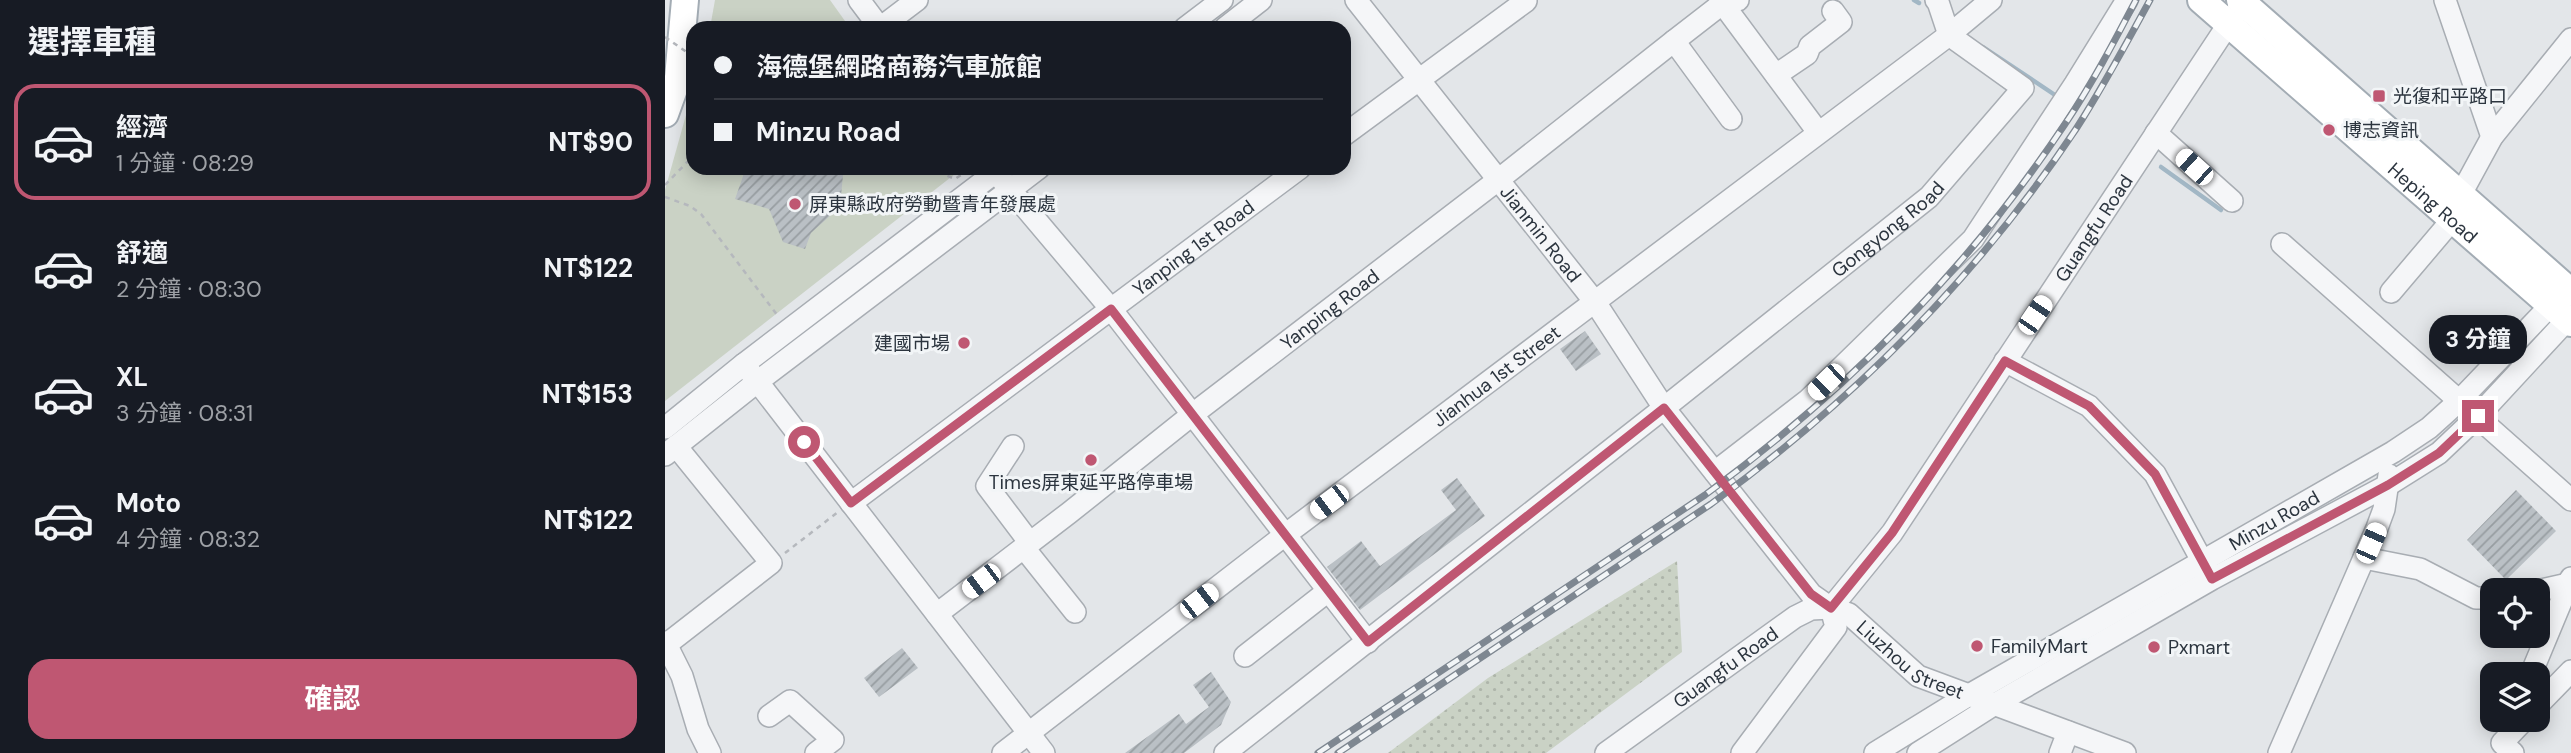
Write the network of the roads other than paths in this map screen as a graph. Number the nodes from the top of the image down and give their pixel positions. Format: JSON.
{"nodes":[{"id":1,"x":685,"y":0,"type":"edge"},
{"id":2,"x":917,"y":0,"type":"edge"},
{"id":3,"x":1221,"y":0,"type":"edge"},
{"id":4,"x":1261,"y":0,"type":"edge"},
{"id":5,"x":1356,"y":0,"type":"edge"},
{"id":6,"x":1936,"y":0,"type":"edge"},
{"id":7,"x":1991,"y":0,"type":"edge"},
{"id":8,"x":2127,"y":0,"type":"edge"},
{"id":9,"x":2201,"y":0,"type":"edge"},
{"id":10,"x":2445,"y":0,"type":"edge"},
{"id":11,"x":862,"y":1,"type":"edge"},
{"id":12,"x":1527,"y":1,"type":"edge"},
{"id":13,"x":1727,"y":1,"type":"edge"},
{"id":14,"x":2238,"y":6,"type":"edge"},
{"id":15,"x":1833,"y":11,"type":"dead end"},
{"id":16,"x":875,"y":21,"type":"edge"},
{"id":17,"x":889,"y":21,"type":"edge"},
{"id":18,"x":1194,"y":21,"type":"edge"},
{"id":19,"x":1234,"y":21,"type":"edge"},
{"id":20,"x":1948,"y":35,"type":"junction"},
{"id":21,"x":2571,"y":39,"type":"edge"},
{"id":22,"x":1674,"y":41,"type":"junction"},
{"id":23,"x":1776,"y":75,"type":"junction"},
{"id":24,"x":1418,"y":80,"type":"junction"},
{"id":25,"x":665,"y":114,"type":"edge"},
{"id":26,"x":1731,"y":119,"type":"dead end"},
{"id":27,"x":1351,"y":130,"type":"edge"},
{"id":28,"x":1818,"y":132,"type":"junction"},
{"id":29,"x":2156,"y":133,"type":"junction"},
{"id":30,"x":2493,"y":136,"type":"junction"},
{"id":31,"x":988,"y":175,"type":"edge"},
{"id":32,"x":1000,"y":175,"type":"edge"},
{"id":33,"x":1030,"y":175,"type":"edge"},
{"id":34,"x":1291,"y":175,"type":"edge"},
{"id":35,"x":1498,"y":180,"type":"junction"},
{"id":36,"x":1011,"y":189,"type":"junction"},
{"id":37,"x":2461,"y":194,"type":"junction"},
{"id":38,"x":2232,"y":201,"type":"dead end"},
{"id":39,"x":2452,"y":219,"type":"junction"},
{"id":40,"x":2282,"y":244,"type":"dead end"},
{"id":41,"x":2391,"y":292,"type":"dead end"},
{"id":42,"x":1595,"y":303,"type":"junction"},
{"id":43,"x":2567,"y":304,"type":"edge"},
{"id":44,"x":1111,"y":309,"type":"junction"},
{"id":45,"x":2005,"y":361,"type":"junction"},
{"id":46,"x":744,"y":364,"type":"junction"},
{"id":47,"x":757,"y":382,"type":"junction"},
{"id":48,"x":2459,"y":401,"type":"junction"},
{"id":49,"x":1664,"y":408,"type":"junction"},
{"id":50,"x":1193,"y":414,"type":"junction"},
{"id":51,"x":2478,"y":416,"type":"junction"},
{"id":52,"x":669,"y":443,"type":"edge"},
{"id":53,"x":1013,"y":446,"type":"dead end"},
{"id":54,"x":2393,"y":452,"type":"junction"},
{"id":55,"x":1715,"y":472,"type":"junction"},
{"id":56,"x":2388,"y":485,"type":"junction"},
{"id":57,"x":2571,"y":500,"type":"edge"},
{"id":58,"x":851,"y":503,"type":"junction"},
{"id":59,"x":1285,"y":535,"type":"junction"},
{"id":60,"x":1027,"y":545,"type":"junction"},
{"id":61,"x":2364,"y":558,"type":"junction"},
{"id":62,"x":2201,"y":560,"type":"junction"},
{"id":63,"x":2212,"y":579,"type":"junction"},
{"id":64,"x":2570,"y":582,"type":"edge"},
{"id":65,"x":2550,"y":587,"type":"edge"},
{"id":66,"x":1328,"y":591,"type":"junction"},
{"id":67,"x":2480,"y":598,"type":"edge"},
{"id":68,"x":1831,"y":608,"type":"junction"},
{"id":69,"x":1075,"y":612,"type":"dead end"},
{"id":70,"x":937,"y":614,"type":"junction"},
{"id":71,"x":1368,"y":642,"type":"junction"},
{"id":72,"x":666,"y":643,"type":"edge"},
{"id":73,"x":1245,"y":656,"type":"dead end"},
{"id":74,"x":2536,"y":662,"type":"edge"},
{"id":75,"x":2571,"y":671,"type":"edge"},
{"id":76,"x":2550,"y":693,"type":"edge"},
{"id":77,"x":1969,"y":695,"type":"junction"},
{"id":78,"x":1995,"y":704,"type":"junction"},
{"id":79,"x":769,"y":716,"type":"dead end"},
{"id":80,"x":2068,"y":732,"type":"junction"},
{"id":81,"x":2509,"y":732,"type":"edge"},
{"id":82,"x":2517,"y":732,"type":"edge"},
{"id":83,"x":1029,"y":733,"type":"junction"},
{"id":84,"x":2505,"y":750,"type":"edge"},
{"id":85,"x":710,"y":753,"type":"edge"},
{"id":86,"x":816,"y":753,"type":"edge"},
{"id":87,"x":1003,"y":753,"type":"edge"},
{"id":88,"x":1045,"y":753,"type":"edge"},
{"id":89,"x":1225,"y":753,"type":"edge"},
{"id":90,"x":1606,"y":753,"type":"edge"},
{"id":91,"x":1742,"y":753,"type":"edge"},
{"id":92,"x":1875,"y":753,"type":"edge"},
{"id":93,"x":1918,"y":753,"type":"edge"},
{"id":94,"x":2060,"y":753,"type":"edge"},
{"id":95,"x":2125,"y":753,"type":"edge"},
{"id":96,"x":2279,"y":753,"type":"edge"}],
"edges":[{"from":1,"to":25,"type":"main road"},
{"from":2,"to":17,"type":"street"},
{"from":3,"to":18,"type":"street"},
{"from":4,"to":19,"type":"street"},
{"from":5,"to":24,"type":"street","name":"Jianmin Road"},
{"from":6,"to":20,"type":"street"},
{"from":7,"to":20,"type":"street","name":"Jianhua 1st Street"},
{"from":8,"to":55,"type":"street"},
{"from":9,"to":14,"type":"main road","name":"Heping Road"},
{"from":10,"to":30,"type":"street"},
{"from":11,"to":16,"type":"street"},
{"from":12,"to":24,"type":"street"},
{"from":13,"to":22,"type":"street","name":"Yanping Road"},
{"from":13,"to":23,"type":"street"},
{"from":14,"to":29,"type":"street","name":"Guangfu Road"},
{"from":14,"to":37,"type":"main road","name":"Heping Road"},
{"from":14,"to":39,"type":"main road","name":"Heping Road"},
{"from":15,"to":23,"type":"street"},
{"from":20,"to":28,"type":"street","name":"Jianhua 1st Street"},
{"from":20,"to":49,"type":"street","name":"Gongyong Road"},
{"from":21,"to":30,"type":"street"},
{"from":22,"to":26,"type":"street"},
{"from":22,"to":35,"type":"street","name":"Yanping Road"},
{"from":23,"to":28,"type":"street"},
{"from":24,"to":27,"type":"street"},
{"from":24,"to":35,"type":"street","name":"Jianmin Road"},
{"from":28,"to":42,"type":"street","name":"Jianhua 1st Street"},
{"from":29,"to":38,"type":"street"},
{"from":29,"to":45,"type":"street","name":"Guangfu Road"},
{"from":30,"to":37,"type":"street"},
{"from":31,"to":46,"type":"street"},
{"from":32,"to":36,"type":"street"},
{"from":33,"to":36,"type":"street"},
{"from":34,"to":44,"type":"street","name":"Yanping 1st Road"},
{"from":35,"to":42,"type":"street","name":"Jianmin Road"},
{"from":35,"to":50,"type":"street","name":"Yanping Road"},
{"from":36,"to":44,"type":"street"},
{"from":36,"to":47,"type":"street"},
{"from":37,"to":43,"type":"main road","name":"Heping Road"},
{"from":39,"to":41,"type":"street"},
{"from":39,"to":43,"type":"main road","name":"Heping Road"},
{"from":40,"to":48,"type":"street"},
{"from":42,"to":49,"type":"street","name":"Jianmin Road"},
{"from":42,"to":59,"type":"street","name":"Jianhua 1st Street"},
{"from":43,"to":48,"type":"street","name":"Minzu Road"},
{"from":43,"to":51,"type":"street","name":"Minzu Road"},
{"from":44,"to":50,"type":"street"},
{"from":44,"to":58,"type":"street","name":"Yanping 1st Road"},
{"from":45,"to":62,"type":"street"},
{"from":45,"to":68,"type":"street","name":"Guangfu Road"},
{"from":46,"to":47,"type":"street"},
{"from":46,"to":52,"type":"street"},
{"from":47,"to":52,"type":"street"},
{"from":47,"to":58,"type":"street"},
{"from":48,"to":51,"type":"street"},
{"from":48,"to":54,"type":"street","name":"Minzu Road"},
{"from":49,"to":55,"type":"street","name":"Jianmin Road"},
{"from":49,"to":71,"type":"street"},
{"from":50,"to":59,"type":"street"},
{"from":50,"to":60,"type":"street","name":"Yanping Road"},
{"from":51,"to":56,"type":"street","name":"Minzu Road"},
{"from":51,"to":57,"type":"street"},
{"from":52,"to":72,"type":"street"},
{"from":53,"to":60,"type":"street"},
{"from":54,"to":56,"type":"street"},
{"from":54,"to":62,"type":"street","name":"Minzu Road"},
{"from":55,"to":68,"type":"street","name":"Liuzhou Street"},
{"from":56,"to":61,"type":"street"},
{"from":56,"to":63,"type":"street","name":"Minzu Road"},
{"from":58,"to":70,"type":"street"},
{"from":59,"to":66,"type":"street"},
{"from":59,"to":83,"type":"street","name":"Jianhua 1st Street"},
{"from":60,"to":69,"type":"street"},
{"from":60,"to":70,"type":"street","name":"Yanping Road"},
{"from":61,"to":67,"type":"street"},
{"from":61,"to":96,"type":"street"},
{"from":62,"to":63,"type":"street"},
{"from":62,"to":77,"type":"street","name":"Minzu Road"},
{"from":63,"to":78,"type":"street","name":"Minzu Road"},
{"from":64,"to":65,"type":"street"},
{"from":64,"to":74,"type":"street"},
{"from":66,"to":71,"type":"street"},
{"from":66,"to":73,"type":"street"},
{"from":68,"to":77,"type":"street","name":"Liuzhou Street"},
{"from":68,"to":90,"type":"street","name":"Guangfu Road"},
{"from":68,"to":91,"type":"street"},
{"from":70,"to":83,"type":"street"},
{"from":71,"to":89,"type":"street"},
{"from":72,"to":85,"type":"street"},
{"from":75,"to":76,"type":"street"},
{"from":77,"to":78,"type":"street","name":"Liuzhou Street"},
{"from":77,"to":92,"type":"street","name":"Minzu Road"},
{"from":78,"to":80,"type":"street","name":"Liuzhou Street"},
{"from":78,"to":93,"type":"street","name":"Minzu Road"},
{"from":79,"to":86,"type":"street"},
{"from":80,"to":94,"type":"street"},
{"from":80,"to":95,"type":"street","name":"Liuzhou Street"},
{"from":81,"to":84,"type":"street"},
{"from":82,"to":84,"type":"street"},
{"from":83,"to":87,"type":"street","name":"Jianhua 1st Street"},
{"from":83,"to":88,"type":"street"}]}
